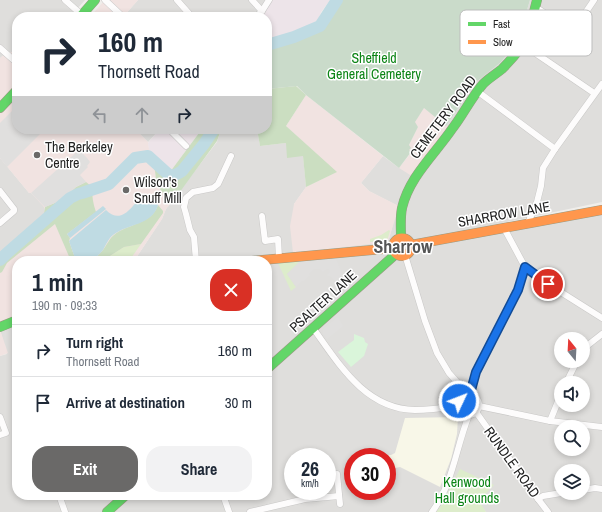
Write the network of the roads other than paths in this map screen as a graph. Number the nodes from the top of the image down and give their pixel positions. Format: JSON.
{"nodes":[{"id":1,"x":65,"y":0,"type":"edge"},
{"id":2,"x":94,"y":0,"type":"edge"},
{"id":3,"x":105,"y":0,"type":"edge"},
{"id":4,"x":177,"y":0,"type":"edge"},
{"id":5,"x":252,"y":0,"type":"edge"},
{"id":6,"x":269,"y":0,"type":"edge"},
{"id":7,"x":594,"y":0,"type":"edge"},
{"id":8,"x":536,"y":3,"type":"edge"},
{"id":9,"x":545,"y":10,"type":"edge"},
{"id":10,"x":587,"y":10,"type":"edge"},
{"id":11,"x":262,"y":11,"type":"joint"},
{"id":12,"x":77,"y":12,"type":"edge"},
{"id":13,"x":84,"y":12,"type":"edge"},
{"id":14,"x":118,"y":12,"type":"edge"},
{"id":15,"x":188,"y":12,"type":"edge"},
{"id":16,"x":0,"y":48,"type":"edge"},
{"id":17,"x":514,"y":56,"type":"edge"},
{"id":18,"x":540,"y":56,"type":"edge"},
{"id":19,"x":12,"y":59,"type":"edge"},
{"id":20,"x":602,"y":84,"type":"edge"},
{"id":21,"x":477,"y":91,"type":"junction"},
{"id":22,"x":594,"y":93,"type":"junction"},
{"id":23,"x":12,"y":95,"type":"edge"},
{"id":24,"x":0,"y":108,"type":"edge"},
{"id":25,"x":173,"y":134,"type":"edge"},
{"id":26,"x":186,"y":146,"type":"dead end"},
{"id":27,"x":555,"y":149,"type":"junction"},
{"id":28,"x":231,"y":156,"type":"dead end"},
{"id":29,"x":0,"y":191,"type":"edge"},
{"id":30,"x":602,"y":210,"type":"edge"},
{"id":31,"x":262,"y":216,"type":"dead end"},
{"id":32,"x":0,"y":223,"type":"edge"},
{"id":33,"x":528,"y":223,"type":"junction"},
{"id":34,"x":504,"y":228,"type":"junction"},
{"id":35,"x":401,"y":238,"type":"junction"},
{"id":36,"x":411,"y":244,"type":"junction"},
{"id":37,"x":399,"y":252,"type":"junction"},
{"id":38,"x":196,"y":256,"type":"edge"},
{"id":39,"x":279,"y":258,"type":"junction"},
{"id":40,"x":272,"y":259,"type":"edge"},
{"id":41,"x":525,"y":267,"type":"junction"},
{"id":42,"x":602,"y":318,"type":"edge"},
{"id":43,"x":12,"y":322,"type":"edge"},
{"id":44,"x":0,"y":327,"type":"edge"},
{"id":45,"x":313,"y":328,"type":"junction"},
{"id":46,"x":602,"y":334,"type":"edge"},
{"id":47,"x":590,"y":343,"type":"edge"},
{"id":48,"x":272,"y":365,"type":"edge"},
{"id":49,"x":470,"y":394,"type":"junction"},
{"id":50,"x":462,"y":397,"type":"junction"},
{"id":51,"x":458,"y":406,"type":"junction"},
{"id":52,"x":477,"y":409,"type":"junction"},
{"id":53,"x":554,"y":411,"type":"edge"},
{"id":54,"x":469,"y":415,"type":"junction"},
{"id":55,"x":0,"y":417,"type":"edge"},
{"id":56,"x":550,"y":421,"type":"junction"},
{"id":57,"x":602,"y":427,"type":"edge"},
{"id":58,"x":3,"y":434,"type":"edge"},
{"id":59,"x":337,"y":474,"type":"dead end"},
{"id":60,"x":590,"y":489,"type":"edge"},
{"id":61,"x":602,"y":489,"type":"edge"},
{"id":62,"x":554,"y":494,"type":"edge"},
{"id":63,"x":339,"y":496,"type":"junction"},
{"id":64,"x":538,"y":499,"type":"junction"},
{"id":65,"x":61,"y":500,"type":"edge"},
{"id":66,"x":120,"y":500,"type":"edge"},
{"id":67,"x":225,"y":500,"type":"edge"},
{"id":68,"x":340,"y":504,"type":"dead end"},
{"id":69,"x":65,"y":512,"type":"edge"},
{"id":70,"x":107,"y":512,"type":"edge"},
{"id":71,"x":229,"y":512,"type":"edge"},
{"id":72,"x":250,"y":512,"type":"edge"},
{"id":73,"x":432,"y":512,"type":"edge"},
{"id":74,"x":548,"y":512,"type":"edge"}],
"edges":[{"from":1,"to":12,"type":"street"},
{"from":2,"to":13,"type":"street"},
{"from":3,"to":14,"type":"street"},
{"from":4,"to":15,"type":"street"},
{"from":5,"to":11,"type":"street"},
{"from":6,"to":11,"type":"street"},
{"from":7,"to":10,"type":"street"},
{"from":8,"to":9,"type":"street"},
{"from":16,"to":19,"type":"street"},
{"from":17,"to":21,"type":"street","name":"CEMETERY ROAD"},
{"from":18,"to":22,"type":"street"},
{"from":20,"to":22,"type":"street"},
{"from":21,"to":27,"type":"street"},
{"from":21,"to":35,"type":"street","name":"CEMETERY ROAD"},
{"from":22,"to":27,"type":"street"},
{"from":23,"to":24,"type":"street"},
{"from":25,"to":26,"type":"street"},
{"from":27,"to":33,"type":"street"},
{"from":28,"to":38,"type":"street"},
{"from":29,"to":32,"type":"street"},
{"from":30,"to":33,"type":"street","name":"SHARROW LANE"},
{"from":31,"to":39,"type":"street"},
{"from":33,"to":34,"type":"street","name":"SHARROW LANE"},
{"from":34,"to":36,"type":"street","name":"SHARROW LANE"},
{"from":34,"to":41,"type":"street"},
{"from":35,"to":36,"type":"street"},
{"from":35,"to":37,"type":"street"},
{"from":36,"to":37,"type":"street"},
{"from":37,"to":39,"type":"street"},
{"from":37,"to":45,"type":"street","name":"PSALTER LANE"},
{"from":37,"to":50,"type":"street"},
{"from":39,"to":40,"type":"street"},
{"from":41,"to":42,"type":"street"},
{"from":41,"to":49,"type":"street"},
{"from":43,"to":44,"type":"street"},
{"from":45,"to":48,"type":"street","name":"PSALTER LANE"},
{"from":45,"to":51,"type":"street"},
{"from":46,"to":47,"type":"street"},
{"from":49,"to":50,"type":"street"},
{"from":49,"to":52,"type":"street"},
{"from":50,"to":51,"type":"street"},
{"from":51,"to":54,"type":"street"},
{"from":52,"to":54,"type":"street"},
{"from":52,"to":56,"type":"street"},
{"from":52,"to":64,"type":"street","name":"RUNDLE ROAD"},
{"from":53,"to":56,"type":"street"},
{"from":54,"to":73,"type":"street"},
{"from":55,"to":58,"type":"street"},
{"from":56,"to":57,"type":"street"},
{"from":59,"to":63,"type":"street"},
{"from":60,"to":61,"type":"street"},
{"from":62,"to":64,"type":"street"},
{"from":63,"to":68,"type":"street"},
{"from":63,"to":72,"type":"street"},
{"from":64,"to":74,"type":"street","name":"RUNDLE ROAD"},
{"from":65,"to":69,"type":"street"},
{"from":66,"to":70,"type":"street"},
{"from":67,"to":71,"type":"street"}]}
